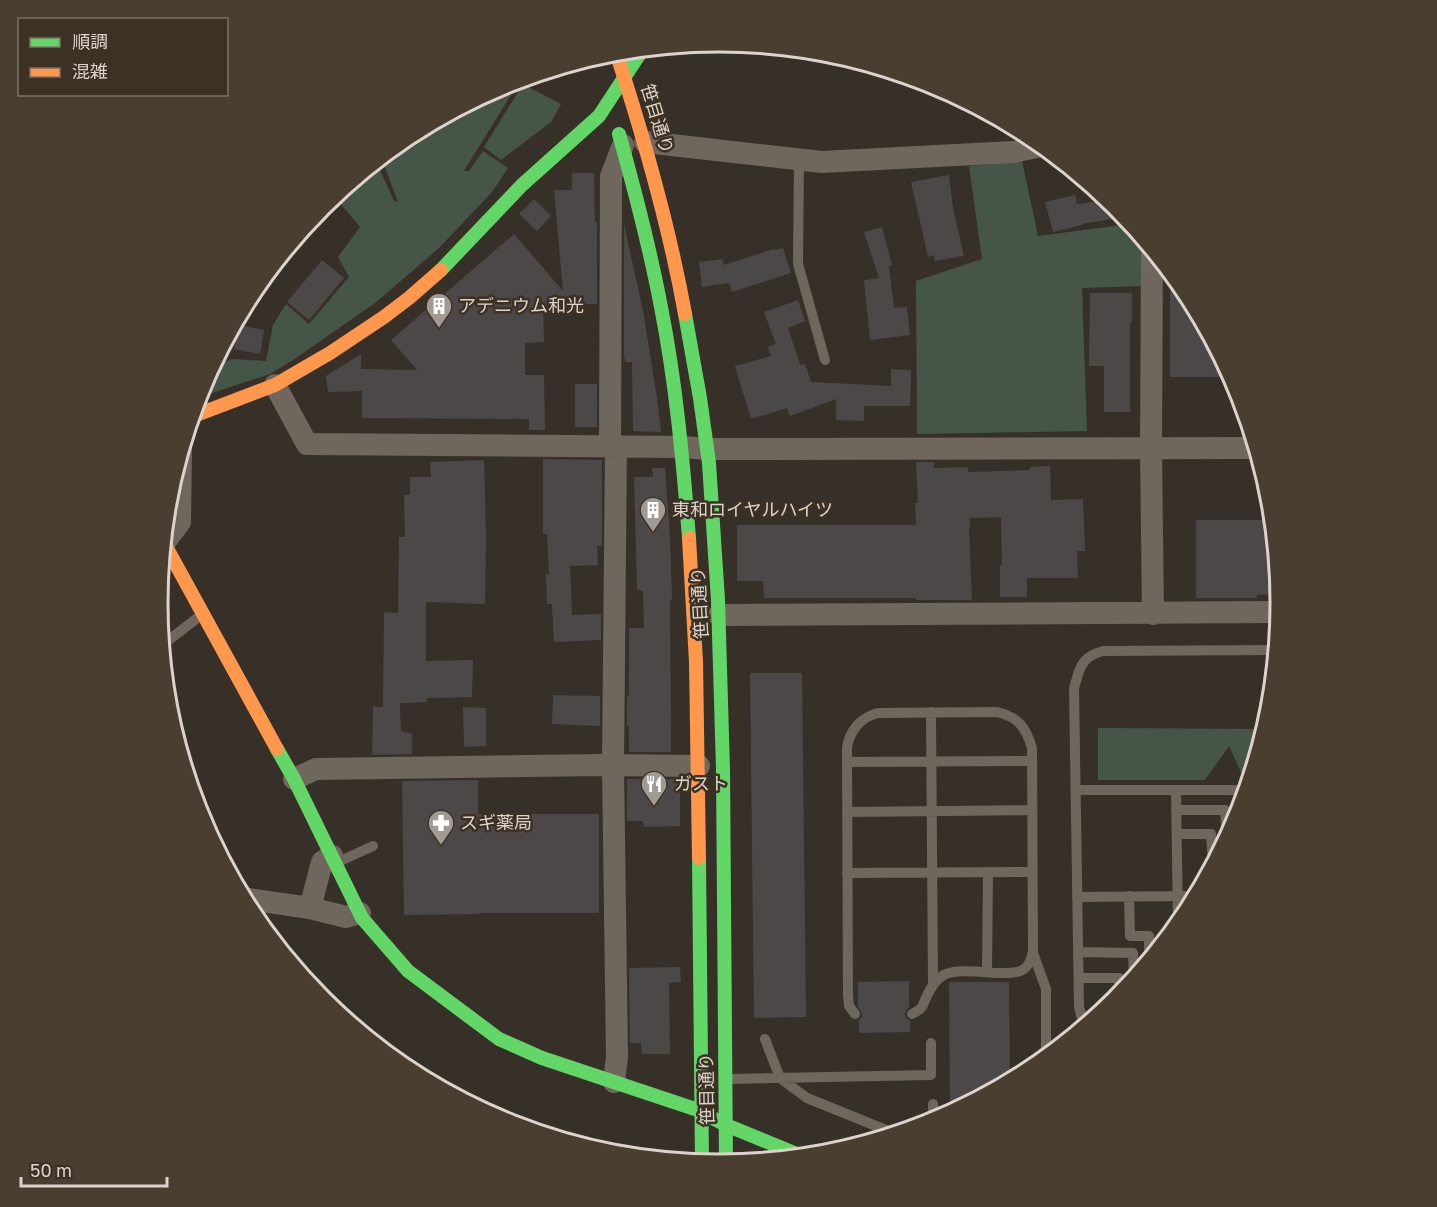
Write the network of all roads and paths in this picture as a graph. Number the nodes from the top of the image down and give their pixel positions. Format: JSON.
{"nodes":[{"id":1,"x":637,"y":59,"type":"edge"},
{"id":2,"x":620,"y":62,"type":"edge"},
{"id":3,"x":625,"y":76,"type":"junction"},
{"id":4,"x":611,"y":106,"type":"junction"},
{"id":5,"x":645,"y":142,"type":"junction"},
{"id":6,"x":623,"y":145,"type":"junction"},
{"id":7,"x":1030,"y":148,"type":"edge"},
{"id":8,"x":799,"y":159,"type":"junction"},
{"id":9,"x":1152,"y":263,"type":"edge"},
{"id":10,"x":825,"y":360,"type":"dead end"},
{"id":11,"x":275,"y":385,"type":"junction"},
{"id":12,"x":202,"y":413,"type":"edge"},
{"id":13,"x":613,"y":446,"type":"junction"},
{"id":14,"x":682,"y":447,"type":"junction"},
{"id":15,"x":1151,"y":448,"type":"junction"},
{"id":16,"x":1247,"y":448,"type":"edge"},
{"id":17,"x":707,"y":449,"type":"junction"},
{"id":18,"x":181,"y":483,"type":"edge"},
{"id":19,"x":172,"y":532,"type":"edge"},
{"id":20,"x":170,"y":553,"type":"edge"},
{"id":21,"x":1270,"y":612,"type":"edge"},
{"id":22,"x":203,"y":614,"type":"junction"},
{"id":23,"x":1153,"y":614,"type":"junction"},
{"id":24,"x":719,"y":615,"type":"junction"},
{"id":25,"x":169,"y":640,"type":"edge"},
{"id":26,"x":1267,"y":654,"type":"edge"},
{"id":27,"x":931,"y":712,"type":"junction"},
{"id":28,"x":932,"y":761,"type":"junction"},
{"id":29,"x":1032,"y":761,"type":"junction"},
{"id":30,"x":847,"y":762,"type":"junction"},
{"id":31,"x":614,"y":765,"type":"junction"},
{"id":32,"x":699,"y":766,"type":"junction"},
{"id":33,"x":294,"y":779,"type":"junction"},
{"id":34,"x":1076,"y":790,"type":"junction"},
{"id":35,"x":1176,"y":790,"type":"junction"},
{"id":36,"x":1237,"y":790,"type":"edge"},
{"id":37,"x":1032,"y":810,"type":"junction"},
{"id":38,"x":1176,"y":810,"type":"junction"},
{"id":39,"x":932,"y":811,"type":"junction"},
{"id":40,"x":847,"y":812,"type":"junction"},
{"id":41,"x":1226,"y":819,"type":"edge"},
{"id":42,"x":1177,"y":834,"type":"junction"},
{"id":43,"x":373,"y":846,"type":"dead end"},
{"id":44,"x":1212,"y":849,"type":"edge"},
{"id":45,"x":333,"y":860,"type":"junction"},
{"id":46,"x":988,"y":872,"type":"junction"},
{"id":47,"x":1032,"y":872,"type":"junction"},
{"id":48,"x":847,"y":873,"type":"junction"},
{"id":49,"x":932,"y":873,"type":"junction"},
{"id":50,"x":1129,"y":896,"type":"junction"},
{"id":51,"x":1178,"y":896,"type":"junction"},
{"id":52,"x":1186,"y":896,"type":"edge"},
{"id":53,"x":1077,"y":897,"type":"junction"},
{"id":54,"x":254,"y":900,"type":"edge"},
{"id":55,"x":310,"y":908,"type":"junction"},
{"id":56,"x":1178,"y":908,"type":"edge"},
{"id":57,"x":360,"y":912,"type":"junction"},
{"id":58,"x":1149,"y":948,"type":"edge"},
{"id":59,"x":1033,"y":952,"type":"junction"},
{"id":60,"x":1078,"y":952,"type":"junction"},
{"id":61,"x":1134,"y":966,"type":"edge"},
{"id":62,"x":987,"y":972,"type":"junction"},
{"id":63,"x":1079,"y":978,"type":"junction"},
{"id":64,"x":1119,"y":981,"type":"edge"},
{"id":65,"x":933,"y":984,"type":"junction"},
{"id":66,"x":855,"y":1014,"type":"dead end"},
{"id":67,"x":912,"y":1014,"type":"dead end"},
{"id":68,"x":1082,"y":1018,"type":"edge"},
{"id":69,"x":765,"y":1039,"type":"dead end"},
{"id":70,"x":931,"y":1043,"type":"dead end"},
{"id":71,"x":1046,"y":1047,"type":"edge"},
{"id":72,"x":780,"y":1078,"type":"junction"},
{"id":73,"x":725,"y":1080,"type":"junction"},
{"id":74,"x":614,"y":1082,"type":"junction"},
{"id":75,"x":933,"y":1104,"type":"dead end"},
{"id":76,"x":701,"y":1111,"type":"junction"},
{"id":77,"x":933,"y":1111,"type":"edge"},
{"id":78,"x":726,"y":1125,"type":"junction"},
{"id":79,"x":883,"y":1129,"type":"edge"},
{"id":80,"x":787,"y":1150,"type":"edge"},
{"id":81,"x":702,"y":1154,"type":"edge"},
{"id":82,"x":726,"y":1154,"type":"edge"}],
"edges":[{"from":1,"to":3,"type":"main road"},
{"from":2,"to":3,"type":"main road","name":"笹目通り"},
{"from":3,"to":4,"type":"main road"},
{"from":3,"to":5,"type":"main road","name":"笹目通り"},
{"from":4,"to":6,"type":"main road","name":"笹目通り"},
{"from":4,"to":11,"type":"main road"},
{"from":5,"to":8,"type":"street"},
{"from":5,"to":17,"type":"main road","name":"笹目通り"},
{"from":6,"to":13,"type":"street"},
{"from":6,"to":14,"type":"main road","name":"笹目通り"},
{"from":7,"to":8,"type":"street"},
{"from":8,"to":10,"type":"lane"},
{"from":9,"to":15,"type":"street"},
{"from":11,"to":12,"type":"main road"},
{"from":11,"to":13,"type":"street"},
{"from":13,"to":14,"type":"street"},
{"from":13,"to":31,"type":"street"},
{"from":14,"to":17,"type":"street"},
{"from":14,"to":32,"type":"main road","name":"笹目通り"},
{"from":15,"to":16,"type":"street"},
{"from":15,"to":17,"type":"street"},
{"from":15,"to":23,"type":"street"},
{"from":17,"to":24,"type":"main road","name":"笹目通り"},
{"from":18,"to":19,"type":"street"},
{"from":20,"to":22,"type":"main road"},
{"from":21,"to":23,"type":"street"},
{"from":22,"to":25,"type":"lane"},
{"from":22,"to":33,"type":"main road"},
{"from":23,"to":24,"type":"street"},
{"from":24,"to":73,"type":"main road","name":"笹目通り"},
{"from":26,"to":34,"type":"lane"},
{"from":27,"to":28,"type":"lane"},
{"from":27,"to":29,"type":"lane"},
{"from":27,"to":30,"type":"lane"},
{"from":28,"to":29,"type":"lane"},
{"from":28,"to":30,"type":"lane"},
{"from":28,"to":39,"type":"lane"},
{"from":29,"to":37,"type":"lane"},
{"from":30,"to":40,"type":"lane"},
{"from":31,"to":32,"type":"street"},
{"from":31,"to":33,"type":"street"},
{"from":31,"to":74,"type":"street"},
{"from":32,"to":76,"type":"main road","name":"笹目通り"},
{"from":33,"to":45,"type":"main road"},
{"from":34,"to":35,"type":"lane"},
{"from":34,"to":53,"type":"lane"},
{"from":35,"to":36,"type":"lane"},
{"from":35,"to":38,"type":"lane"},
{"from":37,"to":39,"type":"lane"},
{"from":37,"to":47,"type":"lane"},
{"from":38,"to":41,"type":"lane"},
{"from":38,"to":42,"type":"lane"},
{"from":39,"to":40,"type":"lane"},
{"from":39,"to":49,"type":"lane"},
{"from":40,"to":48,"type":"lane"},
{"from":42,"to":44,"type":"lane"},
{"from":42,"to":51,"type":"lane"},
{"from":43,"to":45,"type":"lane"},
{"from":45,"to":55,"type":"street"},
{"from":45,"to":57,"type":"main road"},
{"from":46,"to":47,"type":"lane"},
{"from":46,"to":49,"type":"lane"},
{"from":46,"to":62,"type":"lane"},
{"from":47,"to":59,"type":"lane"},
{"from":48,"to":49,"type":"lane"},
{"from":48,"to":66,"type":"lane"},
{"from":49,"to":65,"type":"lane"},
{"from":50,"to":51,"type":"lane"},
{"from":50,"to":53,"type":"lane"},
{"from":50,"to":58,"type":"lane"},
{"from":51,"to":52,"type":"lane"},
{"from":51,"to":56,"type":"lane"},
{"from":53,"to":60,"type":"lane"},
{"from":54,"to":55,"type":"street"},
{"from":55,"to":57,"type":"street"},
{"from":57,"to":74,"type":"main road"},
{"from":59,"to":62,"type":"lane"},
{"from":59,"to":71,"type":"lane"},
{"from":60,"to":61,"type":"lane"},
{"from":60,"to":63,"type":"lane"},
{"from":62,"to":65,"type":"lane"},
{"from":63,"to":64,"type":"lane"},
{"from":63,"to":68,"type":"lane"},
{"from":65,"to":67,"type":"lane"},
{"from":69,"to":72,"type":"lane"},
{"from":70,"to":72,"type":"lane"},
{"from":72,"to":73,"type":"lane"},
{"from":72,"to":79,"type":"lane"},
{"from":73,"to":78,"type":"main road","name":"笹目通り"},
{"from":74,"to":76,"type":"main road"},
{"from":75,"to":77,"type":"lane"},
{"from":76,"to":78,"type":"main road"},
{"from":76,"to":81,"type":"main road","name":"笹目通り"},
{"from":78,"to":80,"type":"main road"},
{"from":78,"to":82,"type":"main road","name":"笹目通り"}]}
